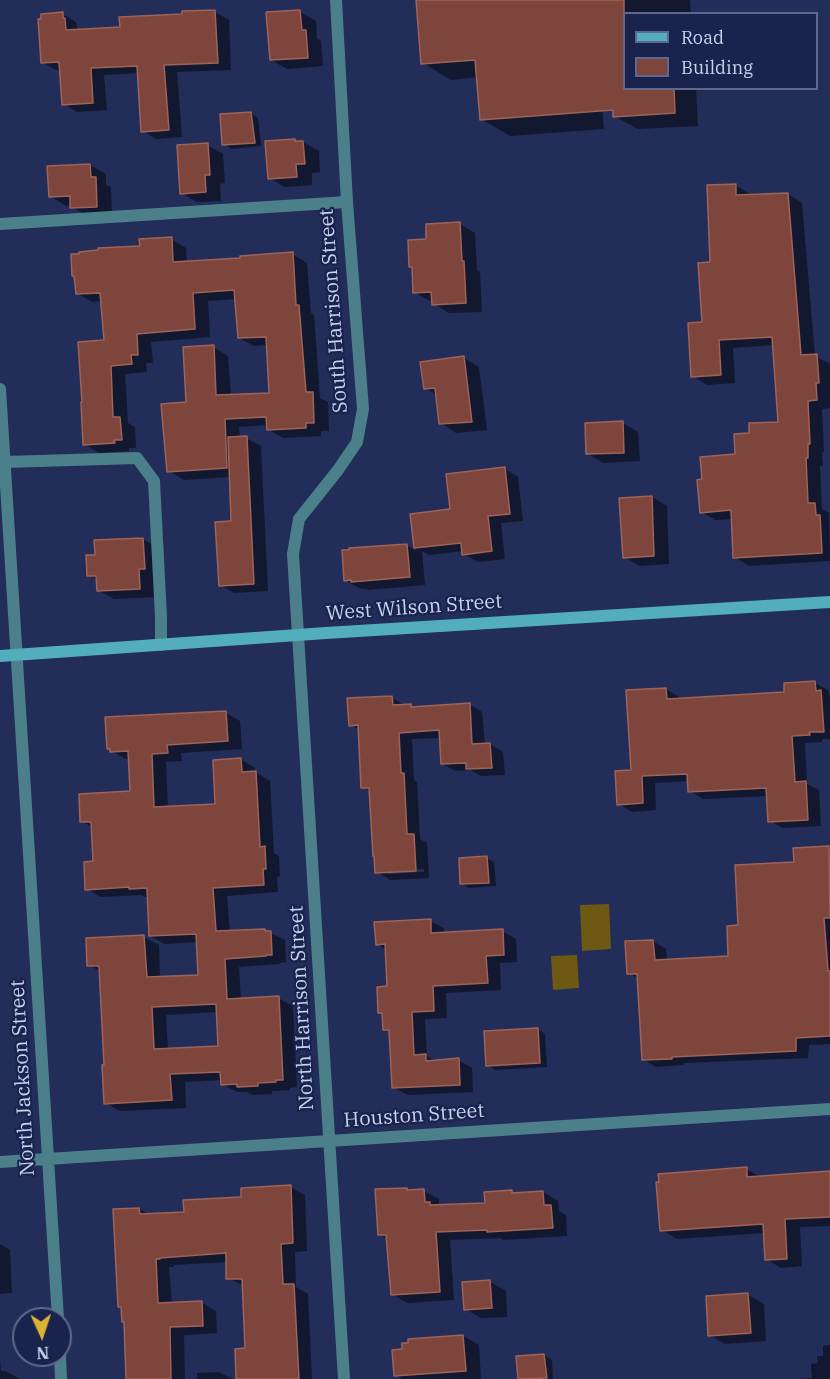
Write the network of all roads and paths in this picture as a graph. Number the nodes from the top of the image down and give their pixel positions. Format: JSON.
{"nodes":[{"id":1,"x":336,"y":0,"type":"edge"},
{"id":2,"x":347,"y":202,"type":"junction"},
{"id":3,"x":0,"y":224,"type":"edge"},
{"id":4,"x":0,"y":389,"type":"edge"},
{"id":5,"x":5,"y":462,"type":"junction"},
{"id":6,"x":830,"y":602,"type":"edge"},
{"id":7,"x":298,"y":635,"type":"junction"},
{"id":8,"x":161,"y":645,"type":"junction"},
{"id":9,"x":0,"y":656,"type":"edge"},
{"id":10,"x":17,"y":656,"type":"junction"},
{"id":11,"x":830,"y":1109,"type":"edge"},
{"id":12,"x":330,"y":1141,"type":"junction"},
{"id":13,"x":48,"y":1159,"type":"junction"},
{"id":14,"x":0,"y":1162,"type":"edge"},
{"id":15,"x":57,"y":1307,"type":"edge"},
{"id":16,"x":344,"y":1379,"type":"edge"}],
"edges":[{"from":1,"to":2,"type":"street","name":"South Harrison Street"},
{"from":2,"to":3,"type":"street"},
{"from":2,"to":7,"type":"street","name":"South Harrison Street"},
{"from":4,"to":5,"type":"street","name":"North Jackson Street"},
{"from":5,"to":8,"type":"street"},
{"from":5,"to":10,"type":"street","name":"North Jackson Street"},
{"from":6,"to":7,"type":"main road","name":"West Wilson Street"},
{"from":7,"to":8,"type":"main road","name":"West Wilson Street"},
{"from":7,"to":12,"type":"street","name":"North Harrison Street"},
{"from":8,"to":10,"type":"main road","name":"West Wilson Street"},
{"from":9,"to":10,"type":"main road","name":"West Wilson Street"},
{"from":10,"to":13,"type":"street","name":"North Jackson Street"},
{"from":11,"to":12,"type":"street","name":"Houston Street"},
{"from":12,"to":13,"type":"street","name":"Houston Street"},
{"from":12,"to":16,"type":"street","name":"North Harrison Street"},
{"from":13,"to":14,"type":"street","name":"Houston Street"},
{"from":13,"to":15,"type":"street","name":"North Jackson Street"}]}
